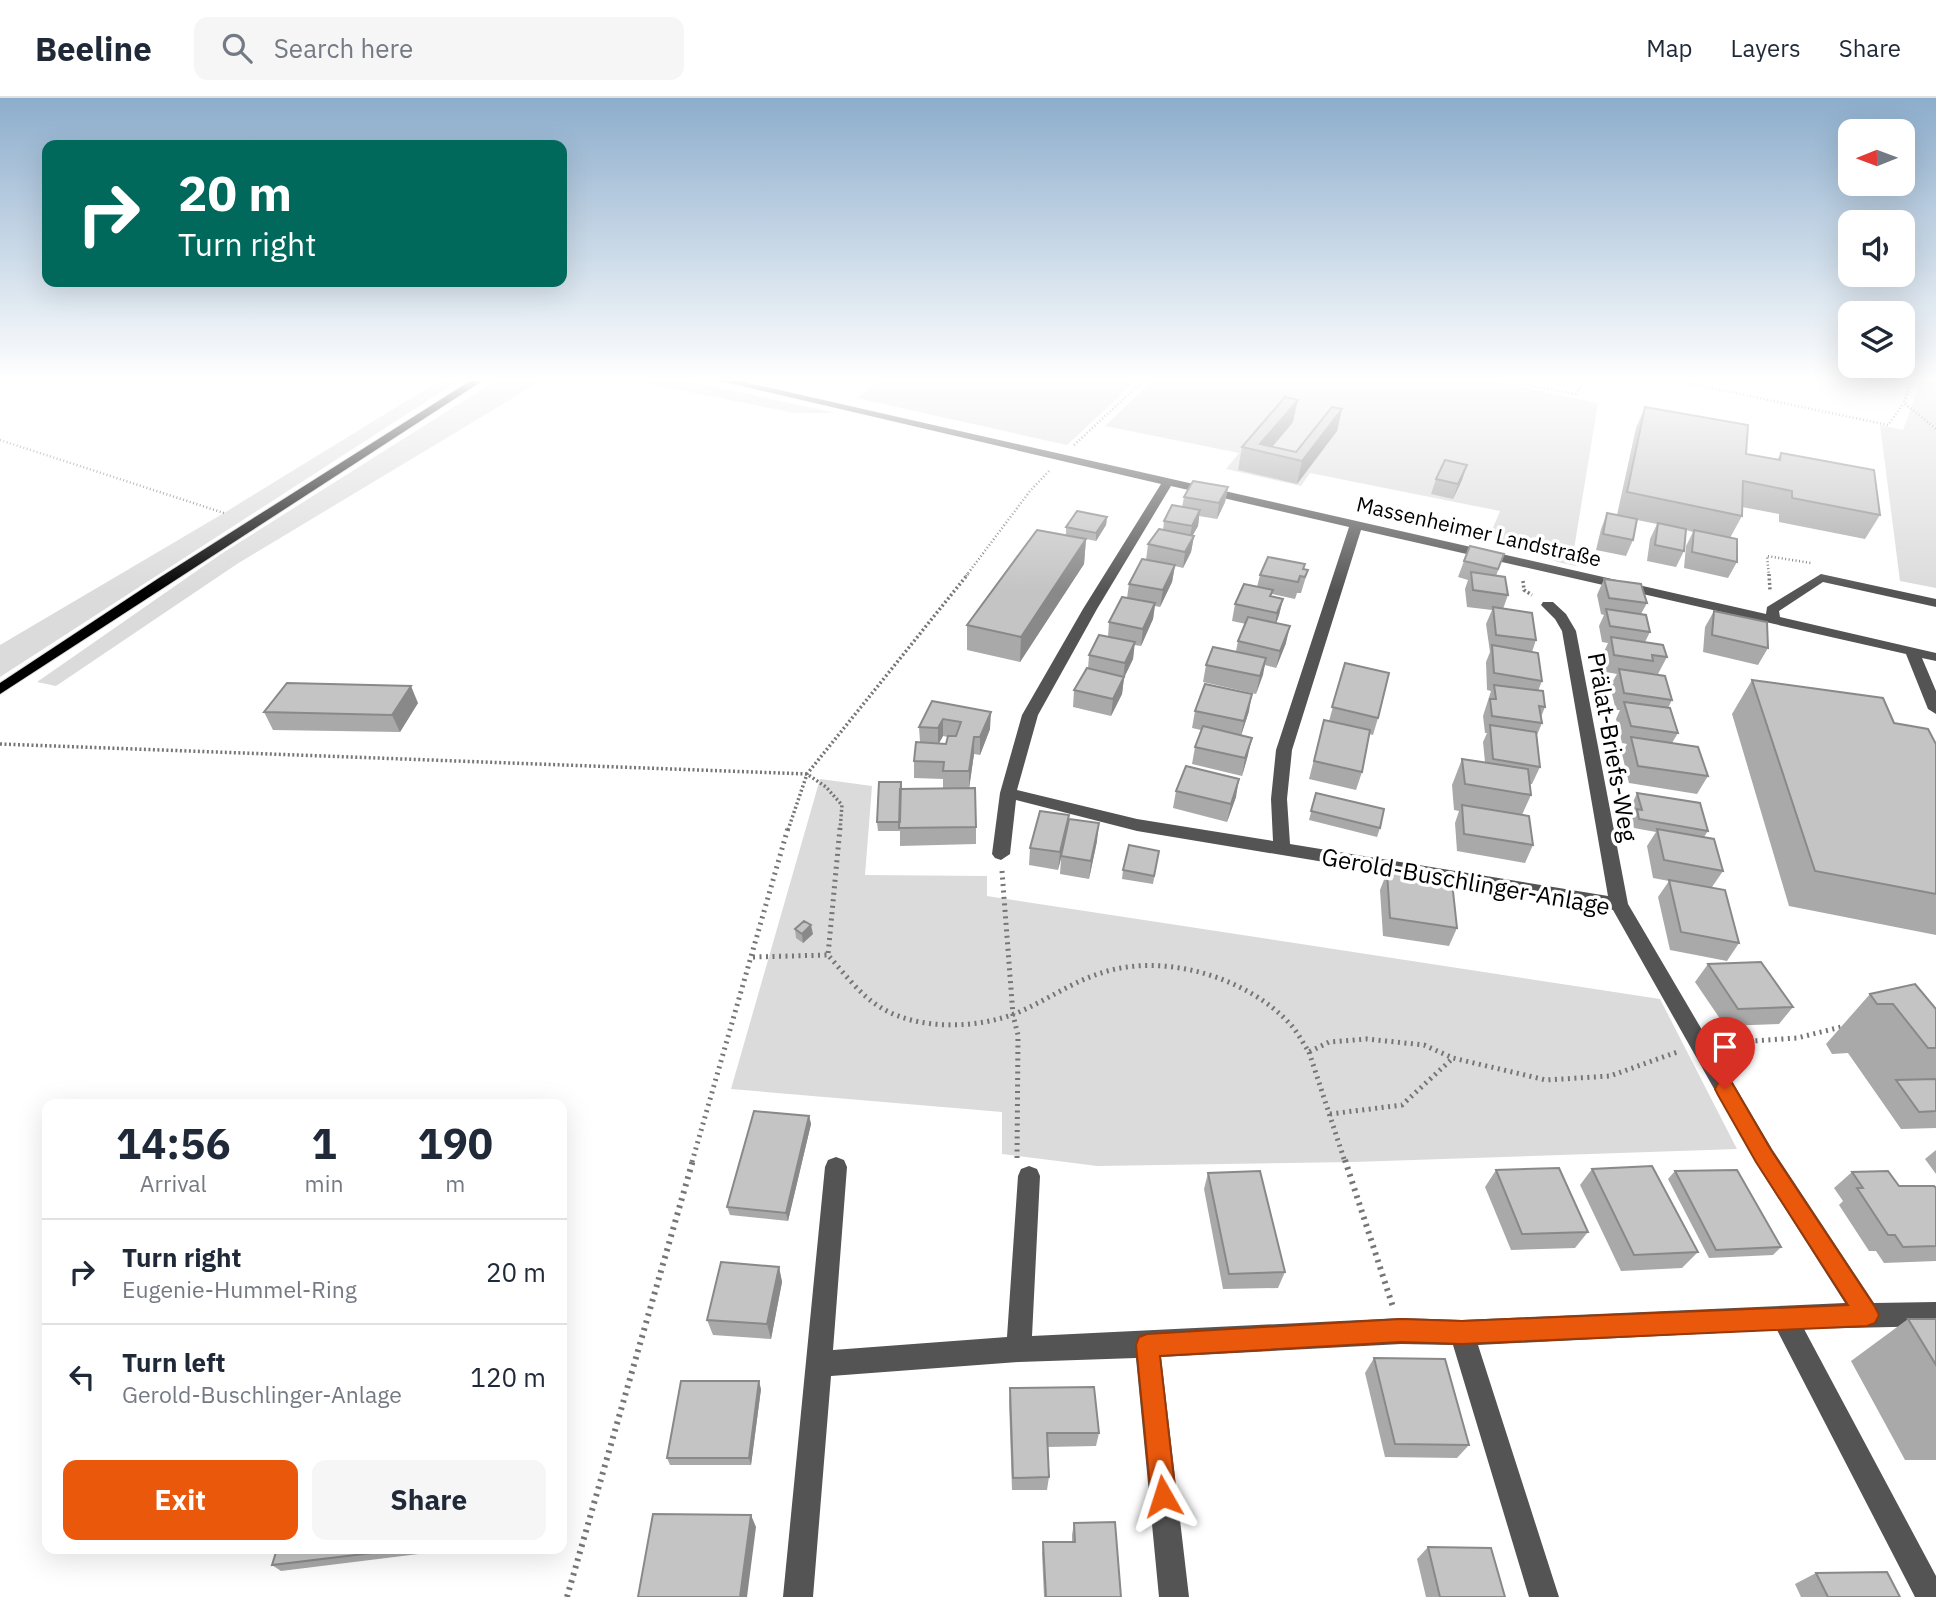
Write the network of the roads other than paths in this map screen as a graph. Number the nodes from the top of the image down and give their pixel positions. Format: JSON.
{"nodes":[{"id":1,"x":368,"y":451,"type":"edge"},
{"id":2,"x":1040,"y":451,"type":"edge"},
{"id":3,"x":1168,"y":481,"type":"junction"},
{"id":4,"x":1356,"y":524,"type":"junction"},
{"id":5,"x":1936,"y":603,"type":"edge"},
{"id":6,"x":1548,"y":606,"type":"road end"},
{"id":7,"x":1773,"y":620,"type":"junction"},
{"id":8,"x":1912,"y":652,"type":"junction"},
{"id":9,"x":1936,"y":657,"type":"edge"},
{"id":10,"x":0,"y":690,"type":"edge"},
{"id":11,"x":1936,"y":709,"type":"edge"},
{"id":12,"x":1008,"y":793,"type":"junction"},
{"id":13,"x":1282,"y":849,"type":"junction"},
{"id":14,"x":1001,"y":853,"type":"road end"},
{"id":15,"x":1619,"y":904,"type":"junction"},
{"id":16,"x":836,"y":1167,"type":"dead end"},
{"id":17,"x":1029,"y":1176,"type":"road end"},
{"id":18,"x":1936,"y":1314,"type":"edge"},
{"id":19,"x":1867,"y":1315,"type":"junction"},
{"id":20,"x":1784,"y":1317,"type":"junction"},
{"id":21,"x":1462,"y":1333,"type":"junction"},
{"id":22,"x":1147,"y":1345,"type":"junction"},
{"id":23,"x":1019,"y":1349,"type":"junction"},
{"id":24,"x":820,"y":1364,"type":"junction"},
{"id":25,"x":798,"y":1597,"type":"edge"},
{"id":26,"x":1174,"y":1597,"type":"edge"},
{"id":27,"x":1544,"y":1597,"type":"edge"},
{"id":28,"x":1931,"y":1597,"type":"edge"}],
"edges":[{"from":1,"to":10,"type":"main road"},
{"from":2,"to":3,"type":"street","name":"Massenheimer Landstraße"},
{"from":3,"to":4,"type":"street","name":"Massenheimer Landstraße"},
{"from":3,"to":12,"type":"street"},
{"from":4,"to":7,"type":"street","name":"Massenheimer Landstraße"},
{"from":4,"to":13,"type":"street"},
{"from":5,"to":7,"type":"street"},
{"from":6,"to":15,"type":"street","name":"Prälat-Briefs-Weg"},
{"from":7,"to":8,"type":"street","name":"Massenheimer Landstraße"},
{"from":8,"to":9,"type":"street","name":"Massenheimer Landstraße"},
{"from":8,"to":11,"type":"street"},
{"from":12,"to":13,"type":"street","name":"Gerold-Buschlinger-Anlage"},
{"from":12,"to":14,"type":"street"},
{"from":13,"to":15,"type":"street","name":"Gerold-Buschlinger-Anlage"},
{"from":15,"to":19,"type":"street","name":"Gerold-Buschlinger-Anlage"},
{"from":16,"to":24,"type":"street"},
{"from":17,"to":23,"type":"street"},
{"from":18,"to":19,"type":"street"},
{"from":19,"to":20,"type":"street"},
{"from":20,"to":21,"type":"street"},
{"from":20,"to":28,"type":"street"},
{"from":21,"to":22,"type":"street"},
{"from":21,"to":27,"type":"street"},
{"from":22,"to":23,"type":"street"},
{"from":22,"to":26,"type":"street"},
{"from":23,"to":24,"type":"street"},
{"from":24,"to":25,"type":"street"}]}
